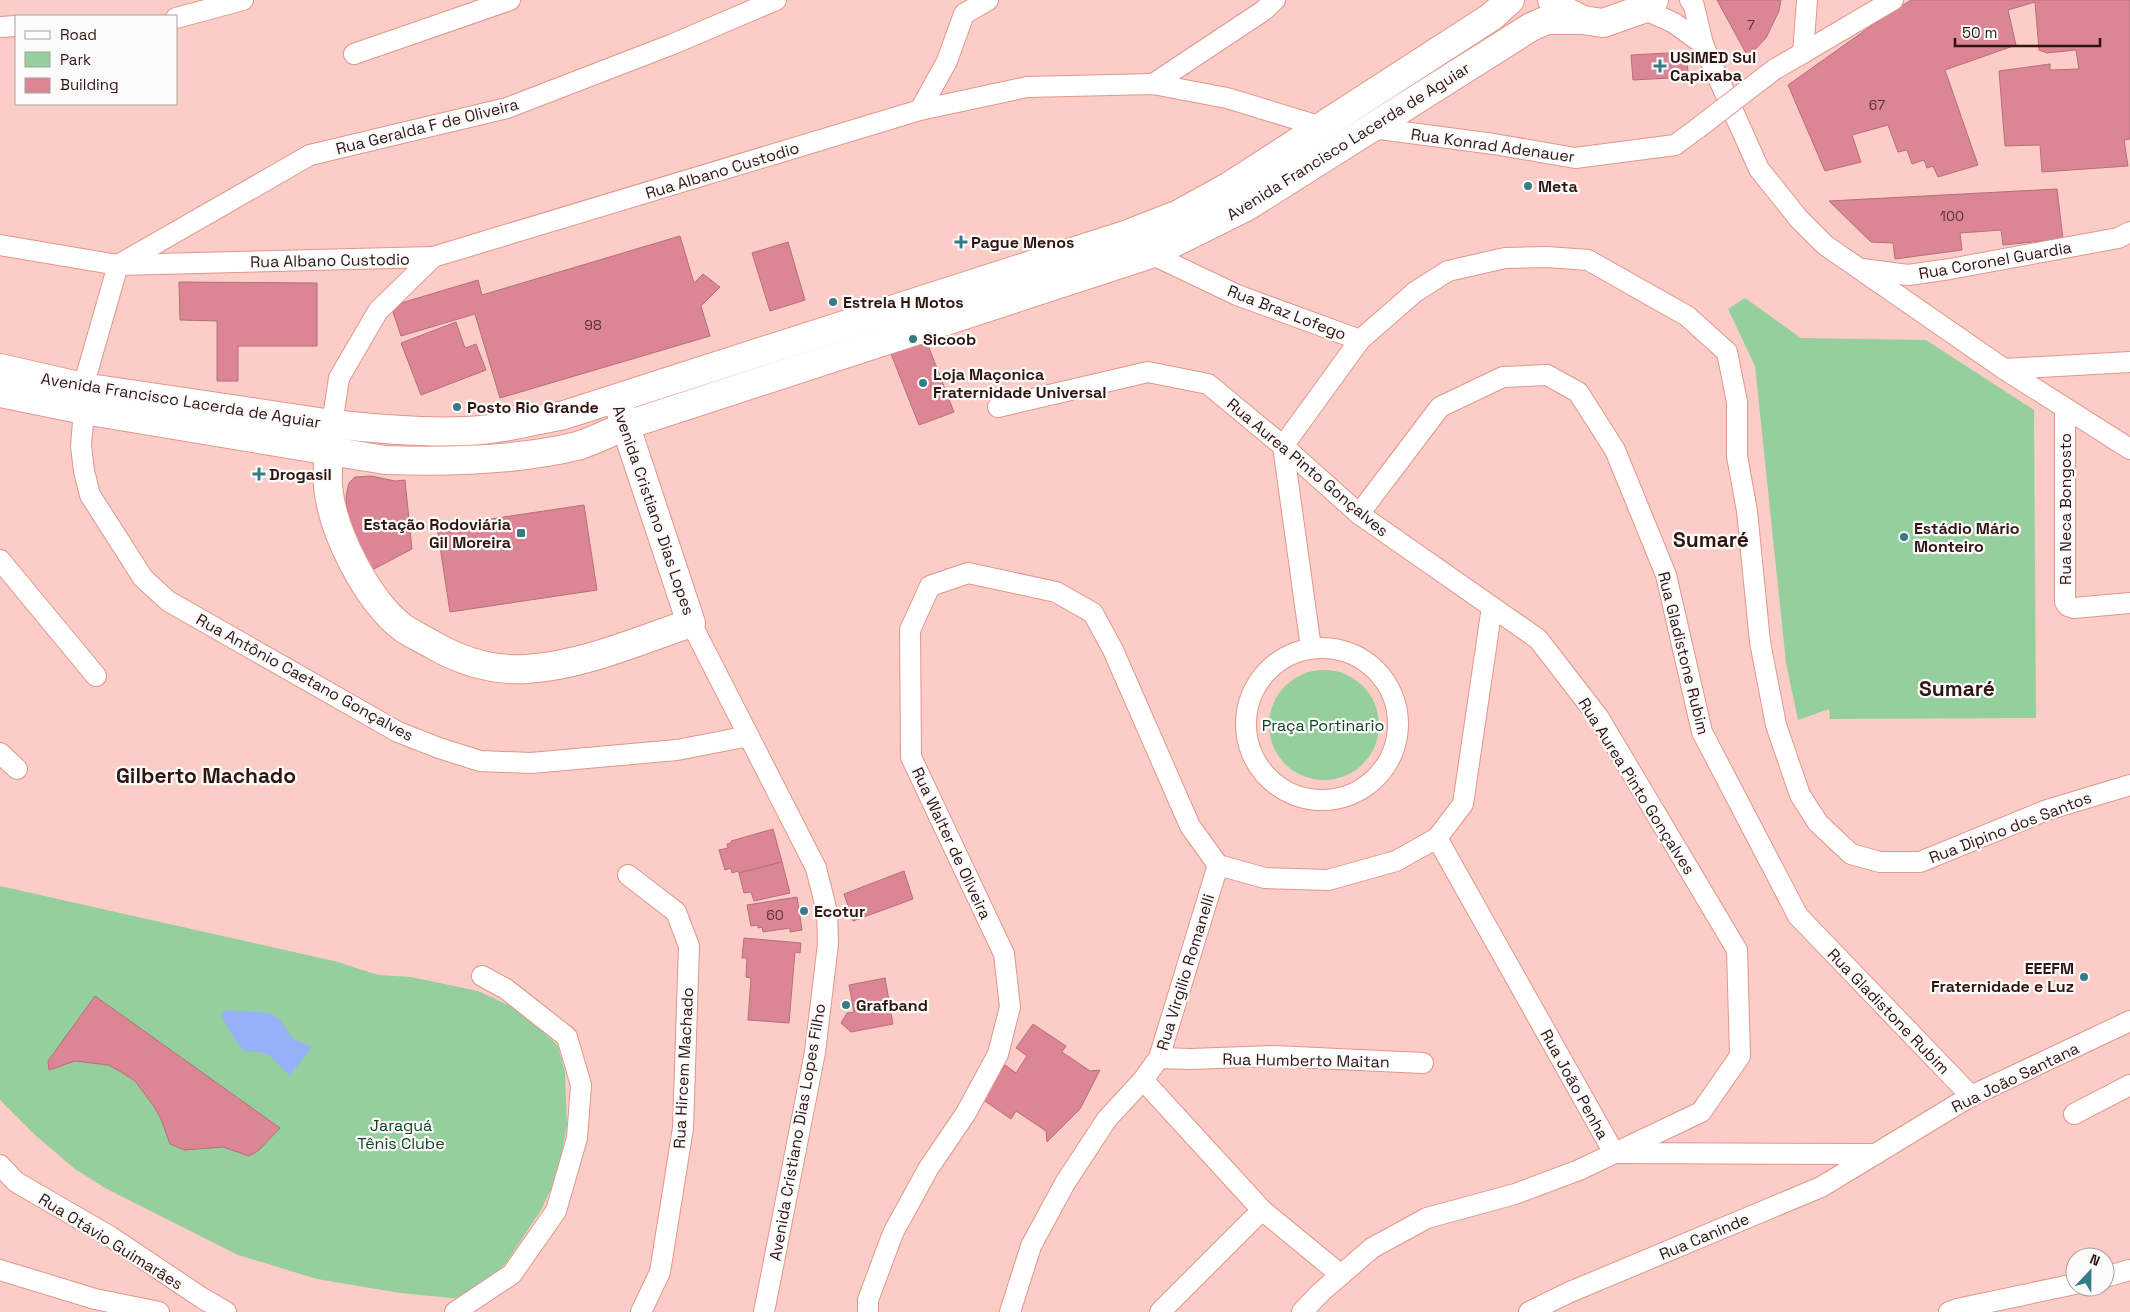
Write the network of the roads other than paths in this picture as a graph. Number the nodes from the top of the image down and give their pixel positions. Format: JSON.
{"nodes":[{"id":1,"x":243,"y":0,"type":"edge"},
{"id":2,"x":510,"y":0,"type":"edge"},
{"id":3,"x":776,"y":0,"type":"edge"},
{"id":4,"x":988,"y":0,"type":"edge"},
{"id":5,"x":1275,"y":0,"type":"edge"},
{"id":6,"x":1510,"y":0,"type":"edge"},
{"id":7,"x":1552,"y":0,"type":"edge"},
{"id":8,"x":1690,"y":0,"type":"edge"},
{"id":9,"x":1808,"y":0,"type":"edge"},
{"id":10,"x":1893,"y":0,"type":"edge"},
{"id":11,"x":1648,"y":5,"type":"edge"},
{"id":12,"x":178,"y":17,"type":"edge"},
{"id":13,"x":1583,"y":20,"type":"junction"},
{"id":14,"x":15,"y":26,"type":"edge"},
{"id":15,"x":0,"y":27,"type":"edge"},
{"id":16,"x":1703,"y":44,"type":"junction"},
{"id":17,"x":1803,"y":53,"type":"junction"},
{"id":18,"x":354,"y":54,"type":"dead end"},
{"id":19,"x":1153,"y":84,"type":"junction"},
{"id":20,"x":920,"y":110,"type":"junction"},
{"id":21,"x":1322,"y":127,"type":"junction"},
{"id":22,"x":1372,"y":128,"type":"junction"},
{"id":23,"x":2130,"y":232,"type":"edge"},
{"id":24,"x":0,"y":245,"type":"edge"},
{"id":25,"x":1151,"y":254,"type":"junction"},
{"id":26,"x":433,"y":257,"type":"junction"},
{"id":27,"x":118,"y":265,"type":"junction"},
{"id":28,"x":1858,"y":268,"type":"junction"},
{"id":29,"x":1360,"y":340,"type":"junction"},
{"id":30,"x":2130,"y":362,"type":"edge"},
{"id":31,"x":0,"y":368,"type":"edge"},
{"id":32,"x":2004,"y":369,"type":"junction"},
{"id":33,"x":0,"y":393,"type":"edge"},
{"id":34,"x":83,"y":398,"type":"junction"},
{"id":35,"x":616,"y":398,"type":"junction"},
{"id":36,"x":998,"y":407,"type":"dead end"},
{"id":37,"x":2065,"y":408,"type":"junction"},
{"id":38,"x":627,"y":425,"type":"junction"},
{"id":39,"x":330,"y":437,"type":"junction"},
{"id":40,"x":1283,"y":446,"type":"junction"},
{"id":41,"x":2130,"y":449,"type":"edge"},
{"id":42,"x":1359,"y":514,"type":"junction"},
{"id":43,"x":0,"y":560,"type":"edge"},
{"id":44,"x":2130,"y":603,"type":"edge"},
{"id":45,"x":1492,"y":607,"type":"junction"},
{"id":46,"x":691,"y":623,"type":"junction"},
{"id":47,"x":1310,"y":648,"type":"junction"},
{"id":48,"x":96,"y":676,"type":"dead end"},
{"id":49,"x":749,"y":736,"type":"junction"},
{"id":50,"x":0,"y":753,"type":"edge"},
{"id":51,"x":17,"y":770,"type":"dead end"},
{"id":52,"x":2130,"y":785,"type":"edge"},
{"id":53,"x":1437,"y":838,"type":"junction"},
{"id":54,"x":1218,"y":864,"type":"junction"},
{"id":55,"x":628,"y":875,"type":"dead end"},
{"id":56,"x":482,"y":976,"type":"dead end"},
{"id":57,"x":2130,"y":1021,"type":"edge"},
{"id":58,"x":1159,"y":1058,"type":"junction"},
{"id":59,"x":1424,"y":1063,"type":"dead end"},
{"id":60,"x":1143,"y":1080,"type":"junction"},
{"id":61,"x":2130,"y":1085,"type":"edge"},
{"id":62,"x":1971,"y":1096,"type":"junction"},
{"id":63,"x":2074,"y":1114,"type":"dead end"},
{"id":64,"x":1614,"y":1153,"type":"junction"},
{"id":65,"x":1876,"y":1154,"type":"junction"},
{"id":66,"x":0,"y":1165,"type":"edge"},
{"id":67,"x":1262,"y":1210,"type":"junction"},
{"id":68,"x":0,"y":1270,"type":"edge"},
{"id":69,"x":2130,"y":1270,"type":"edge"},
{"id":70,"x":2115,"y":1274,"type":"edge"},
{"id":71,"x":1342,"y":1275,"type":"junction"},
{"id":72,"x":2065,"y":1286,"type":"edge"},
{"id":73,"x":159,"y":1312,"type":"edge"},
{"id":74,"x":226,"y":1312,"type":"edge"},
{"id":75,"x":455,"y":1312,"type":"edge"},
{"id":76,"x":641,"y":1312,"type":"edge"},
{"id":77,"x":764,"y":1312,"type":"edge"},
{"id":78,"x":868,"y":1312,"type":"edge"},
{"id":79,"x":1010,"y":1312,"type":"edge"},
{"id":80,"x":1160,"y":1312,"type":"edge"},
{"id":81,"x":1302,"y":1312,"type":"edge"},
{"id":82,"x":1529,"y":1312,"type":"edge"},
{"id":83,"x":1950,"y":1312,"type":"edge"}],
"edges":[{"from":1,"to":12,"type":"street"},
{"from":2,"to":18,"type":"street"},
{"from":3,"to":27,"type":"street","name":"Rua Geralda F de Oliveira"},
{"from":4,"to":20,"type":"street"},
{"from":5,"to":19,"type":"street"},
{"from":6,"to":21,"type":"main road","name":"Avenida Francisco Lacerda de Aguiar"},
{"from":7,"to":13,"type":"main road"},
{"from":8,"to":16,"type":"street"},
{"from":9,"to":17,"type":"street"},
{"from":10,"to":17,"type":"street","name":"Rua Konrad Adenauer"},
{"from":11,"to":13,"type":"main road","name":"Avenida Francisco Lacerda de Aguiar"},
{"from":11,"to":16,"type":"street"},
{"from":13,"to":22,"type":"main road","name":"Avenida Francisco Lacerda de Aguiar"},
{"from":14,"to":15,"type":"street"},
{"from":16,"to":28,"type":"street"},
{"from":17,"to":22,"type":"street","name":"Rua Konrad Adenauer","bridge":true},
{"from":19,"to":20,"type":"street","name":"Rua Albano Custodio"},
{"from":19,"to":21,"type":"street","name":"Rua Albano Custodio"},
{"from":20,"to":26,"type":"street","name":"Rua Albano Custodio"},
{"from":21,"to":35,"type":"main road","name":"Avenida Francisco Lacerda de Aguiar"},
{"from":22,"to":25,"type":"main road","name":"Avenida Francisco Lacerda de Aguiar"},
{"from":23,"to":28,"type":"street","name":"Rua Coronel Guardia"},
{"from":24,"to":27,"type":"street","name":"Rua Albano Custodio"},
{"from":25,"to":29,"type":"street","name":"Rua Braz Lofego"},
{"from":25,"to":38,"type":"main road","name":"Avenida Francisco Lacerda de Aguiar"},
{"from":26,"to":27,"type":"street","name":"Rua Albano Custodio"},
{"from":26,"to":39,"type":"street"},
{"from":27,"to":34,"type":"street","name":"Rua Antônio Caetano Gonçalves"},
{"from":28,"to":32,"type":"street"},
{"from":29,"to":40,"type":"street","name":"Rua Braz Lofego"},
{"from":29,"to":52,"type":"street","name":"Rua Dipino dos Santos"},
{"from":30,"to":32,"type":"street"},
{"from":31,"to":34,"type":"main road","name":"Avenida Francisco Lacerda de Aguiar"},
{"from":32,"to":37,"type":"street"},
{"from":33,"to":34,"type":"main road","name":"Avenida Francisco Lacerda de Aguiar"},
{"from":34,"to":39,"type":"main road","name":"Avenida Francisco Lacerda de Aguiar"},
{"from":34,"to":49,"type":"street","name":"Rua Antônio Caetano Gonçalves"},
{"from":35,"to":38,"type":"main road","name":"Avenida Cristiano Dias Lopes"},
{"from":35,"to":39,"type":"main road","name":"Avenida Francisco Lacerda de Aguiar"},
{"from":36,"to":40,"type":"street","name":"Rua Aurea Pinto Gonçalves"},
{"from":37,"to":41,"type":"street"},
{"from":37,"to":44,"type":"street","name":"Rua Neca Bongosto"},
{"from":38,"to":39,"type":"main road","name":"Avenida Francisco Lacerda de Aguiar"},
{"from":38,"to":46,"type":"main road","name":"Avenida Cristiano Dias Lopes"},
{"from":39,"to":46,"type":"main road"},
{"from":40,"to":42,"type":"street","name":"Rua Aurea Pinto Gonçalves"},
{"from":40,"to":47,"type":"street"},
{"from":42,"to":45,"type":"street","name":"Rua Aurea Pinto Gonçalves"},
{"from":42,"to":62,"type":"street","name":"Rua Gladistone Rubim"},
{"from":43,"to":48,"type":"street"},
{"from":45,"to":53,"type":"street"},
{"from":45,"to":64,"type":"street","name":"Rua Aurea Pinto Gonçalves"},
{"from":46,"to":49,"type":"street","name":"Avenida Cristiano Dias Lopes Filho"},
{"from":47,"to":47,"type":"street"},
{"from":49,"to":77,"type":"street","name":"Avenida Cristiano Dias Lopes Filho"},
{"from":50,"to":51,"type":"street"},
{"from":53,"to":54,"type":"street"},
{"from":53,"to":64,"type":"street","name":"Rua João Penha"},
{"from":54,"to":58,"type":"street","name":"Rua Virgilio Romanelli"},
{"from":54,"to":78,"type":"street","name":"Rua Walter de Oliveira"},
{"from":55,"to":76,"type":"street","name":"Rua Hircem Machado"},
{"from":56,"to":75,"type":"street"},
{"from":57,"to":62,"type":"street","name":"Rua João Santana"},
{"from":58,"to":59,"type":"street","name":"Rua Humberto Maitan"},
{"from":58,"to":60,"type":"street","name":"Rua Virgilio Romanelli"},
{"from":60,"to":67,"type":"street"},
{"from":60,"to":79,"type":"street","name":"Rua Virgilio Romanelli"},
{"from":61,"to":63,"type":"street"},
{"from":62,"to":65,"type":"street","name":"Rua João Santana"},
{"from":64,"to":65,"type":"street","name":"Rua João Penha"},
{"from":64,"to":71,"type":"street","name":"Rua Aurea Pinto Gonçalves"},
{"from":65,"to":82,"type":"street","name":"Rua Caninde"},
{"from":66,"to":74,"type":"street","name":"Rua Otávio Guimarães"},
{"from":67,"to":71,"type":"street"},
{"from":67,"to":80,"type":"street"},
{"from":68,"to":73,"type":"street"},
{"from":69,"to":70,"type":"street"},
{"from":71,"to":81,"type":"street"},
{"from":72,"to":83,"type":"street"}]}
